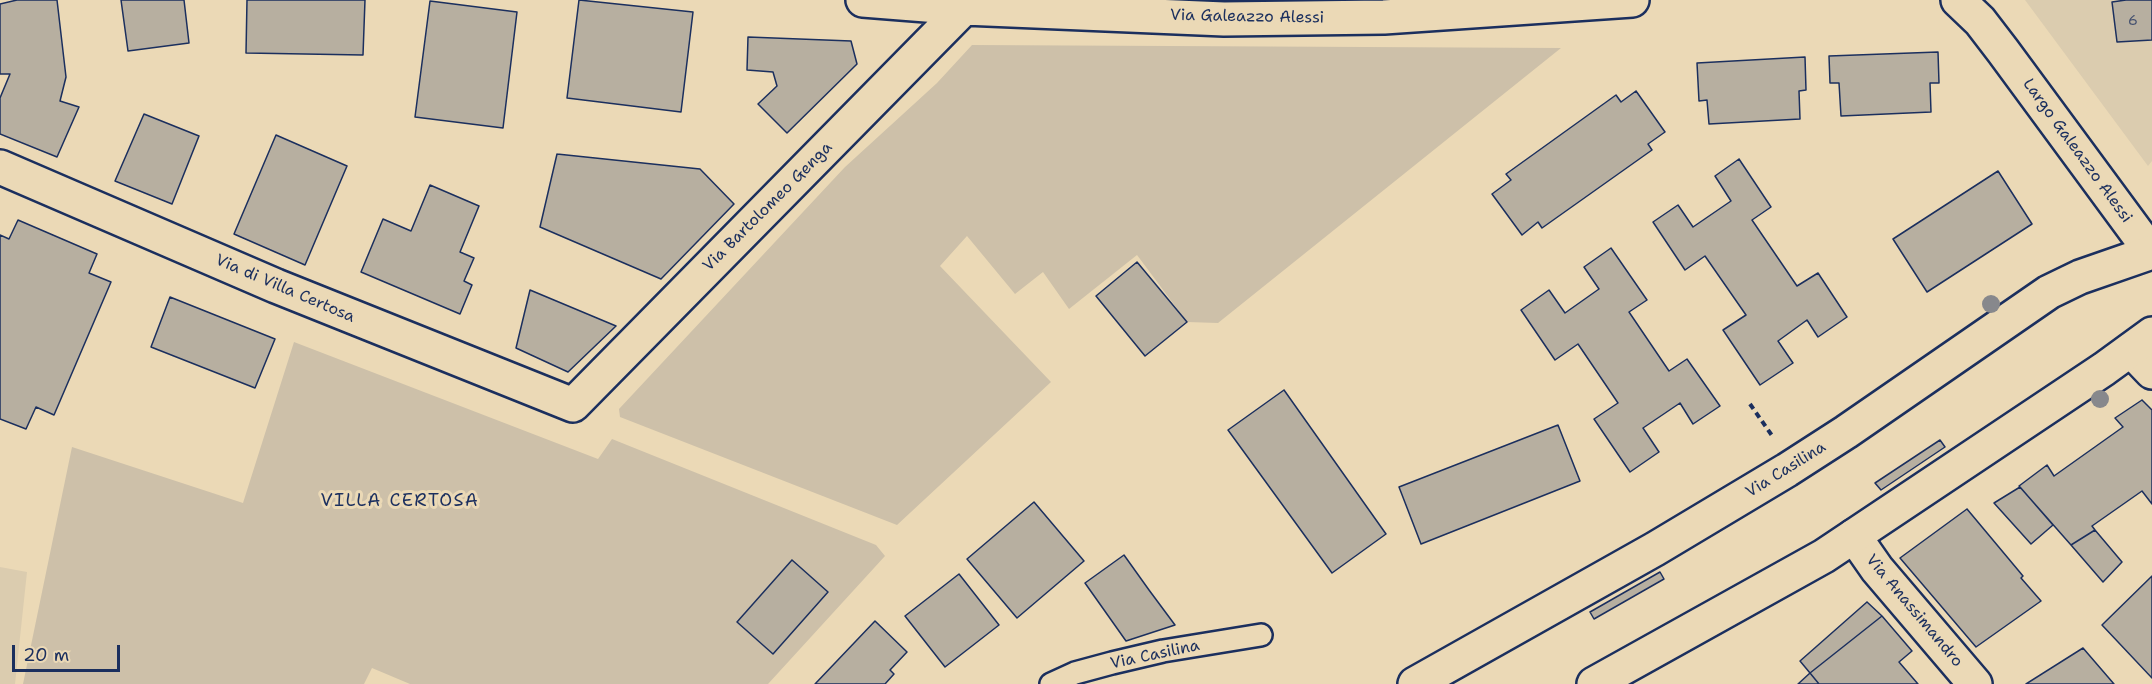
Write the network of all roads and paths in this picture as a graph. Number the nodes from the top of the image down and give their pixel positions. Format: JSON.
{"nodes":[{"id":1,"x":863,"y":0,"type":"edge"},
{"id":2,"x":1632,"y":0,"type":"edge"},
{"id":3,"x":1958,"y":0,"type":"edge"},
{"id":4,"x":964,"y":8,"type":"junction"},
{"id":5,"x":0,"y":167,"type":"edge"},
{"id":6,"x":2152,"y":252,"type":"edge"},
{"id":7,"x":2145,"y":352,"type":"edge"},
{"id":8,"x":1750,"y":404,"type":"dead end"},
{"id":9,"x":573,"y":405,"type":"joint"},
{"id":10,"x":1773,"y":438,"type":"dead end"},
{"id":11,"x":1854,"y":536,"type":"junction"},
{"id":12,"x":1261,"y":635,"type":"dead end"},
{"id":13,"x":1051,"y":684,"type":"edge"},
{"id":14,"x":1415,"y":684,"type":"edge"},
{"id":15,"x":1594,"y":684,"type":"edge"},
{"id":16,"x":1975,"y":684,"type":"edge"}],
"edges":[{"from":1,"to":4,"type":"street","name":"Via Galeazzo Alessi"},
{"from":2,"to":4,"type":"street","name":"Via Galeazzo Alessi"},
{"from":3,"to":6,"type":"street","name":"Largo Galeazzo Alessi"},
{"from":4,"to":9,"type":"street","name":"Via Bartolomeo Genga"},
{"from":5,"to":9,"type":"street","name":"Via di Villa Certosa"},
{"from":6,"to":14,"type":"street","name":"Via Casilina"},
{"from":7,"to":11,"type":"street"},
{"from":8,"to":10,"type":"path"},
{"from":11,"to":15,"type":"street"},
{"from":11,"to":16,"type":"street","name":"Via Anassimandro"},
{"from":12,"to":13,"type":"lane","name":"Via Casilina"}]}
